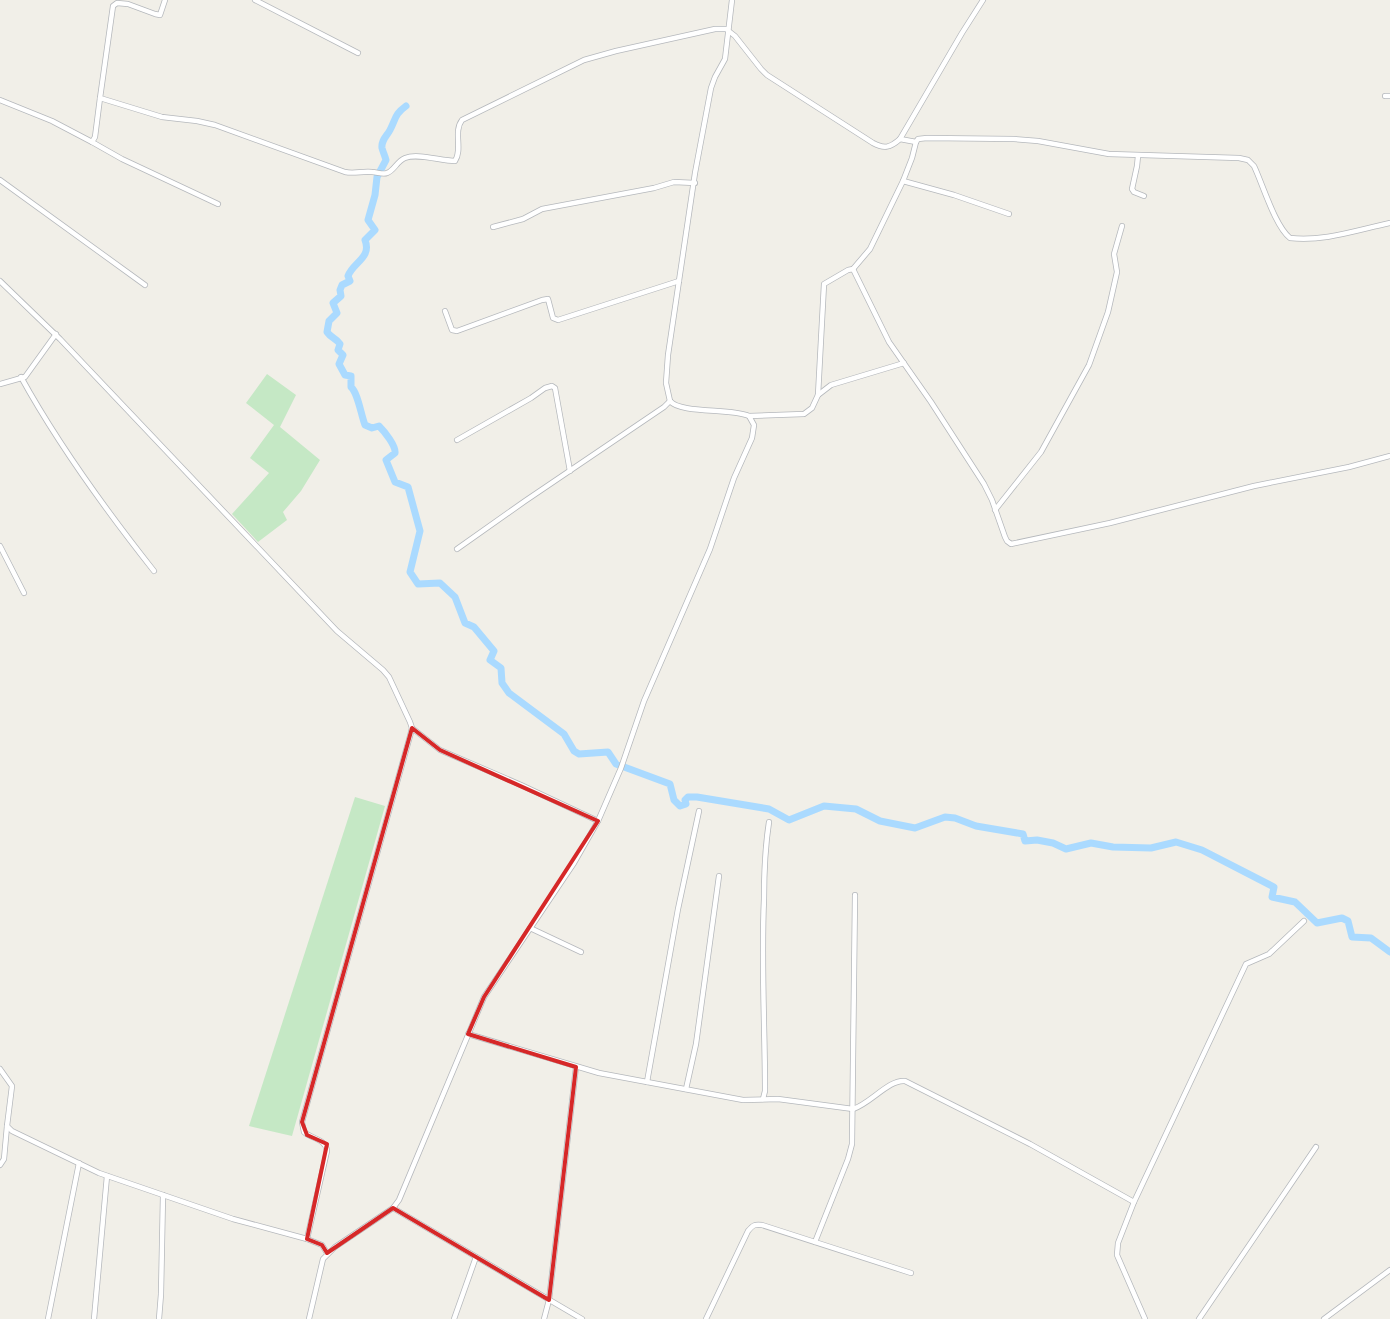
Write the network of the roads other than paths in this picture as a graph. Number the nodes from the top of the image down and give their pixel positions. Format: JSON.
{"nodes":[{"id":1,"x":165,"y":0,"type":"edge"},
{"id":2,"x":255,"y":0,"type":"edge"},
{"id":3,"x":732,"y":0,"type":"edge"},
{"id":4,"x":983,"y":0,"type":"edge"},
{"id":5,"x":729,"y":31,"type":"junction"},
{"id":6,"x":358,"y":54,"type":"dead end"},
{"id":7,"x":100,"y":98,"type":"junction"},
{"id":8,"x":0,"y":100,"type":"edge"},
{"id":9,"x":900,"y":139,"type":"junction"},
{"id":10,"x":92,"y":142,"type":"junction"},
{"id":11,"x":916,"y":142,"type":"junction"},
{"id":12,"x":1138,"y":156,"type":"junction"},
{"id":13,"x":0,"y":180,"type":"edge"},
{"id":14,"x":903,"y":181,"type":"junction"},
{"id":15,"x":695,"y":183,"type":"junction"},
{"id":16,"x":1144,"y":196,"type":"dead end"},
{"id":17,"x":218,"y":204,"type":"dead end"},
{"id":18,"x":1009,"y":214,"type":"dead end"},
{"id":19,"x":1390,"y":223,"type":"edge"},
{"id":20,"x":1122,"y":226,"type":"dead end"},
{"id":21,"x":493,"y":227,"type":"dead end"},
{"id":22,"x":853,"y":269,"type":"junction"},
{"id":23,"x":679,"y":281,"type":"junction"},
{"id":24,"x":0,"y":282,"type":"edge"},
{"id":25,"x":145,"y":285,"type":"dead end"},
{"id":26,"x":445,"y":311,"type":"dead end"},
{"id":27,"x":56,"y":334,"type":"junction"},
{"id":28,"x":904,"y":363,"type":"junction"},
{"id":29,"x":21,"y":377,"type":"junction"},
{"id":30,"x":0,"y":384,"type":"edge"},
{"id":31,"x":818,"y":394,"type":"junction"},
{"id":32,"x":670,"y":401,"type":"junction"},
{"id":33,"x":748,"y":416,"type":"junction"},
{"id":34,"x":457,"y":440,"type":"dead end"},
{"id":35,"x":1390,"y":456,"type":"edge"},
{"id":36,"x":570,"y":470,"type":"junction"},
{"id":37,"x":995,"y":510,"type":"junction"},
{"id":38,"x":0,"y":546,"type":"edge"},
{"id":39,"x":457,"y":549,"type":"dead end"},
{"id":40,"x":154,"y":571,"type":"dead end"},
{"id":41,"x":24,"y":593,"type":"dead end"},
{"id":42,"x":412,"y":728,"type":"junction"},
{"id":43,"x":699,"y":811,"type":"dead end"},
{"id":44,"x":598,"y":821,"type":"junction"},
{"id":45,"x":769,"y":822,"type":"dead end"},
{"id":46,"x":719,"y":876,"type":"dead end"},
{"id":47,"x":855,"y":896,"type":"dead end"},
{"id":48,"x":1304,"y":921,"type":"dead end"},
{"id":49,"x":530,"y":928,"type":"junction"},
{"id":50,"x":581,"y":952,"type":"dead end"},
{"id":51,"x":468,"y":1034,"type":"junction"},
{"id":52,"x":576,"y":1068,"type":"junction"},
{"id":53,"x":0,"y":1070,"type":"edge"},
{"id":54,"x":647,"y":1082,"type":"junction"},
{"id":55,"x":686,"y":1089,"type":"junction"},
{"id":56,"x":763,"y":1099,"type":"junction"},
{"id":57,"x":853,"y":1110,"type":"junction"},
{"id":58,"x":7,"y":1126,"type":"junction"},
{"id":59,"x":1316,"y":1147,"type":"dead end"},
{"id":60,"x":79,"y":1163,"type":"junction"},
{"id":61,"x":0,"y":1165,"type":"edge"},
{"id":62,"x":107,"y":1176,"type":"junction"},
{"id":63,"x":163,"y":1195,"type":"junction"},
{"id":64,"x":1134,"y":1202,"type":"junction"},
{"id":65,"x":393,"y":1208,"type":"junction"},
{"id":66,"x":307,"y":1239,"type":"junction"},
{"id":67,"x":815,"y":1242,"type":"junction"},
{"id":68,"x":327,"y":1252,"type":"junction"},
{"id":69,"x":476,"y":1257,"type":"junction"},
{"id":70,"x":1390,"y":1270,"type":"edge"},
{"id":71,"x":911,"y":1273,"type":"dead end"},
{"id":72,"x":549,"y":1300,"type":"junction"},
{"id":73,"x":48,"y":1319,"type":"edge"},
{"id":74,"x":94,"y":1319,"type":"edge"},
{"id":75,"x":159,"y":1319,"type":"edge"},
{"id":76,"x":309,"y":1319,"type":"edge"},
{"id":77,"x":454,"y":1319,"type":"edge"},
{"id":78,"x":544,"y":1319,"type":"edge"},
{"id":79,"x":582,"y":1319,"type":"edge"},
{"id":80,"x":706,"y":1319,"type":"edge"},
{"id":81,"x":1145,"y":1319,"type":"edge"},
{"id":82,"x":1199,"y":1319,"type":"edge"},
{"id":83,"x":1324,"y":1319,"type":"edge"}],
"edges":[{"from":1,"to":7,"type":"street"},
{"from":2,"to":6,"type":"street"},
{"from":3,"to":5,"type":"street"},
{"from":4,"to":9,"type":"street"},
{"from":5,"to":7,"type":"street"},
{"from":5,"to":9,"type":"street"},
{"from":5,"to":15,"type":"street"},
{"from":7,"to":10,"type":"street"},
{"from":8,"to":10,"type":"street"},
{"from":9,"to":11,"type":"street"},
{"from":10,"to":17,"type":"street"},
{"from":11,"to":12,"type":"street"},
{"from":11,"to":14,"type":"street"},
{"from":12,"to":16,"type":"street"},
{"from":12,"to":19,"type":"street"},
{"from":13,"to":25,"type":"street"},
{"from":14,"to":18,"type":"street"},
{"from":14,"to":22,"type":"street"},
{"from":15,"to":21,"type":"street"},
{"from":15,"to":23,"type":"street"},
{"from":20,"to":37,"type":"street"},
{"from":22,"to":28,"type":"street"},
{"from":22,"to":31,"type":"street"},
{"from":23,"to":26,"type":"street"},
{"from":23,"to":32,"type":"street"},
{"from":24,"to":27,"type":"street"},
{"from":27,"to":29,"type":"street"},
{"from":27,"to":42,"type":"street"},
{"from":28,"to":31,"type":"street"},
{"from":28,"to":37,"type":"street"},
{"from":29,"to":30,"type":"street"},
{"from":29,"to":40,"type":"street"},
{"from":31,"to":33,"type":"street"},
{"from":32,"to":33,"type":"street"},
{"from":32,"to":36,"type":"street"},
{"from":33,"to":44,"type":"street"},
{"from":34,"to":36,"type":"street"},
{"from":35,"to":37,"type":"street"},
{"from":36,"to":39,"type":"street"},
{"from":38,"to":41,"type":"street"},
{"from":42,"to":44,"type":"street"},
{"from":42,"to":66,"type":"street"},
{"from":43,"to":54,"type":"street"},
{"from":44,"to":49,"type":"street"},
{"from":45,"to":56,"type":"street"},
{"from":46,"to":55,"type":"street"},
{"from":47,"to":57,"type":"street"},
{"from":48,"to":64,"type":"street"},
{"from":49,"to":50,"type":"street"},
{"from":49,"to":51,"type":"street"},
{"from":51,"to":52,"type":"street"},
{"from":51,"to":65,"type":"street"},
{"from":52,"to":54,"type":"street"},
{"from":52,"to":72,"type":"street"},
{"from":53,"to":58,"type":"street"},
{"from":54,"to":55,"type":"street"},
{"from":55,"to":56,"type":"street"},
{"from":56,"to":57,"type":"street"},
{"from":57,"to":64,"type":"street"},
{"from":57,"to":67,"type":"street"},
{"from":58,"to":60,"type":"street"},
{"from":58,"to":61,"type":"street"},
{"from":59,"to":82,"type":"street"},
{"from":60,"to":62,"type":"street"},
{"from":60,"to":73,"type":"street"},
{"from":62,"to":63,"type":"street"},
{"from":62,"to":74,"type":"street"},
{"from":63,"to":66,"type":"street"},
{"from":63,"to":75,"type":"street"},
{"from":64,"to":81,"type":"street"},
{"from":65,"to":68,"type":"street"},
{"from":65,"to":69,"type":"street"},
{"from":66,"to":68,"type":"street"},
{"from":67,"to":71,"type":"street"},
{"from":67,"to":80,"type":"street"},
{"from":68,"to":76,"type":"street"},
{"from":69,"to":72,"type":"street"},
{"from":69,"to":77,"type":"street"},
{"from":70,"to":83,"type":"street"},
{"from":72,"to":78,"type":"street"},
{"from":72,"to":79,"type":"street"}]}
